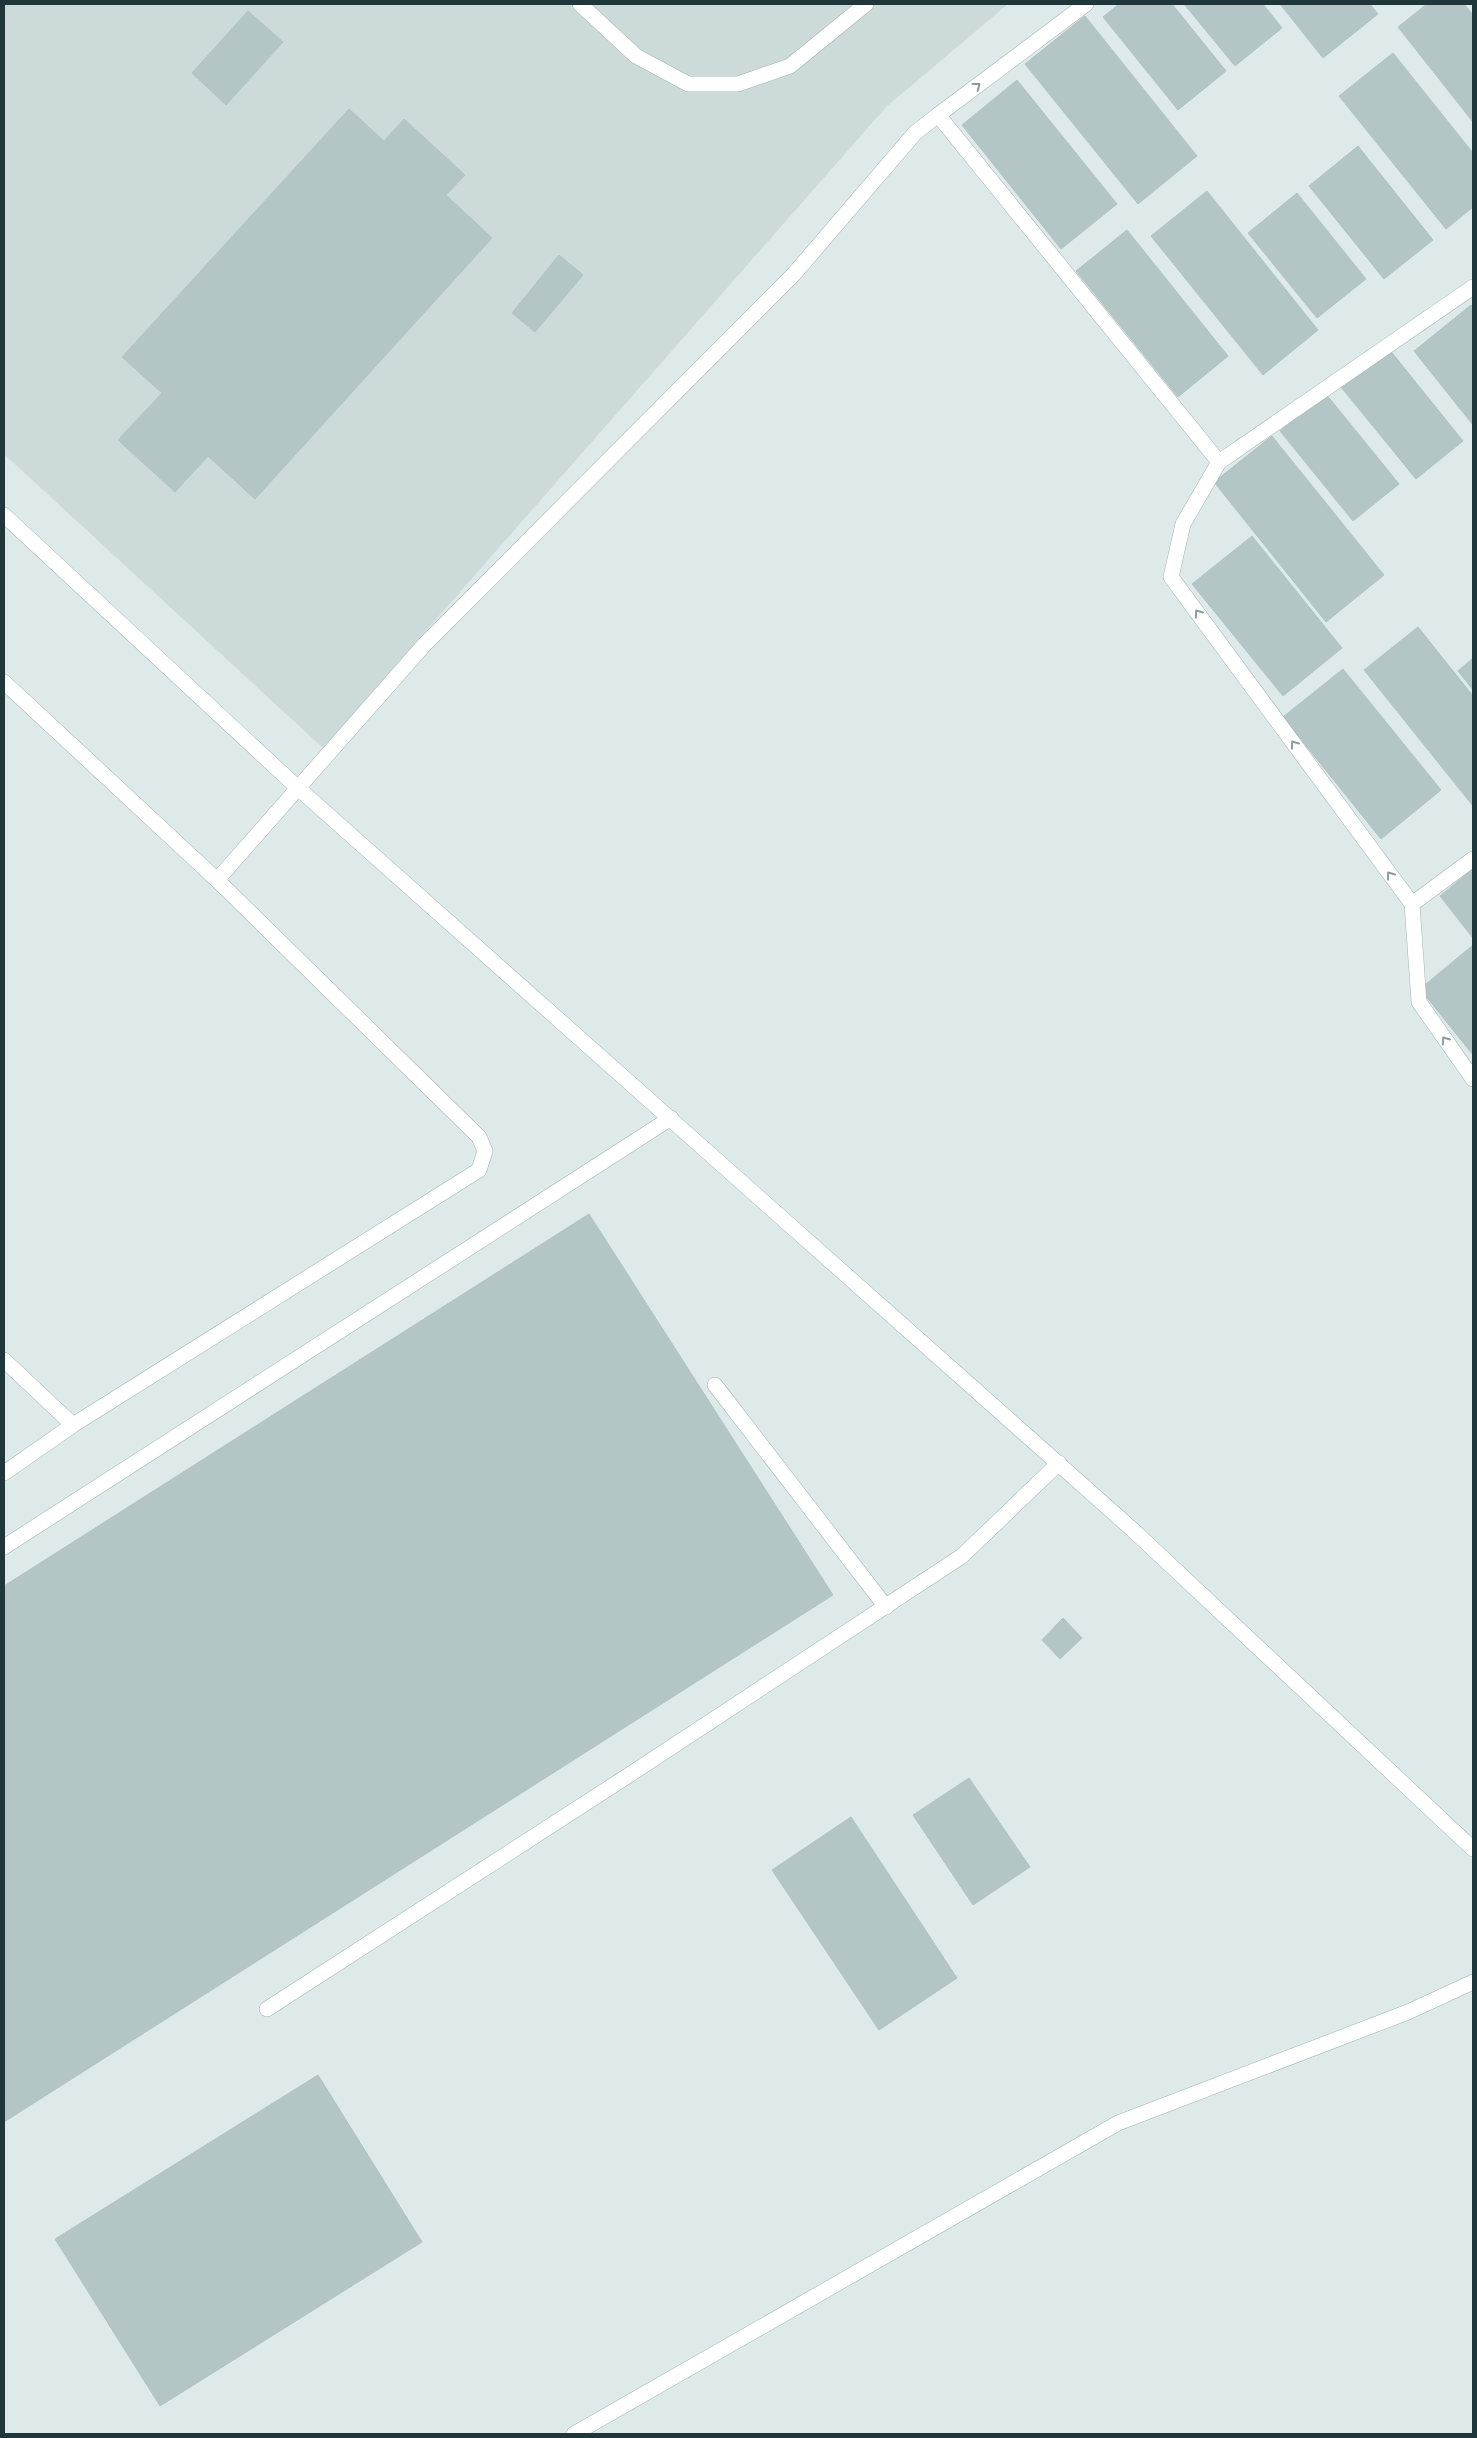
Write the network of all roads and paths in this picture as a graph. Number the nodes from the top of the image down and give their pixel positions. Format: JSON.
{"nodes":[{"id":1,"x":580,"y":4,"type":"edge"},
{"id":2,"x":866,"y":4,"type":"edge"},
{"id":3,"x":1086,"y":4,"type":"edge"},
{"id":4,"x":938,"y":116,"type":"junction"},
{"id":5,"x":1473,"y":287,"type":"edge"},
{"id":6,"x":1219,"y":462,"type":"junction"},
{"id":7,"x":4,"y":515,"type":"edge"},
{"id":8,"x":4,"y":682,"type":"edge"},
{"id":9,"x":300,"y":789,"type":"junction"},
{"id":10,"x":1473,"y":859,"type":"edge"},
{"id":11,"x":217,"y":880,"type":"junction"},
{"id":12,"x":1412,"y":904,"type":"junction"},
{"id":13,"x":1473,"y":1080,"type":"edge"},
{"id":14,"x":671,"y":1118,"type":"junction"},
{"id":15,"x":4,"y":1360,"type":"edge"},
{"id":16,"x":715,"y":1385,"type":"dead end"},
{"id":17,"x":73,"y":1425,"type":"junction"},
{"id":18,"x":1059,"y":1464,"type":"junction"},
{"id":19,"x":4,"y":1473,"type":"edge"},
{"id":20,"x":4,"y":1547,"type":"edge"},
{"id":21,"x":886,"y":1607,"type":"junction"},
{"id":22,"x":1473,"y":1849,"type":"edge"},
{"id":23,"x":1473,"y":1982,"type":"edge"},
{"id":24,"x":267,"y":2009,"type":"dead end"},
{"id":25,"x":574,"y":2434,"type":"edge"}],
"edges":[{"from":1,"to":2,"type":"street"},
{"from":4,"to":3,"type":"street","one_way":true},
{"from":4,"to":6,"type":"street"},
{"from":4,"to":9,"type":"street"},
{"from":5,"to":6,"type":"street"},
{"from":12,"to":6,"type":"street","one_way":true},
{"from":7,"to":9,"type":"street"},
{"from":8,"to":11,"type":"street"},
{"from":9,"to":11,"type":"street"},
{"from":9,"to":14,"type":"street"},
{"from":10,"to":12,"type":"street"},
{"from":11,"to":17,"type":"street"},
{"from":13,"to":12,"type":"street","one_way":true},
{"from":14,"to":18,"type":"street"},
{"from":14,"to":20,"type":"street"},
{"from":15,"to":17,"type":"street"},
{"from":16,"to":21,"type":"street"},
{"from":17,"to":19,"type":"street"},
{"from":18,"to":21,"type":"street"},
{"from":18,"to":22,"type":"street"},
{"from":21,"to":24,"type":"street"},
{"from":23,"to":25,"type":"street"}]}
